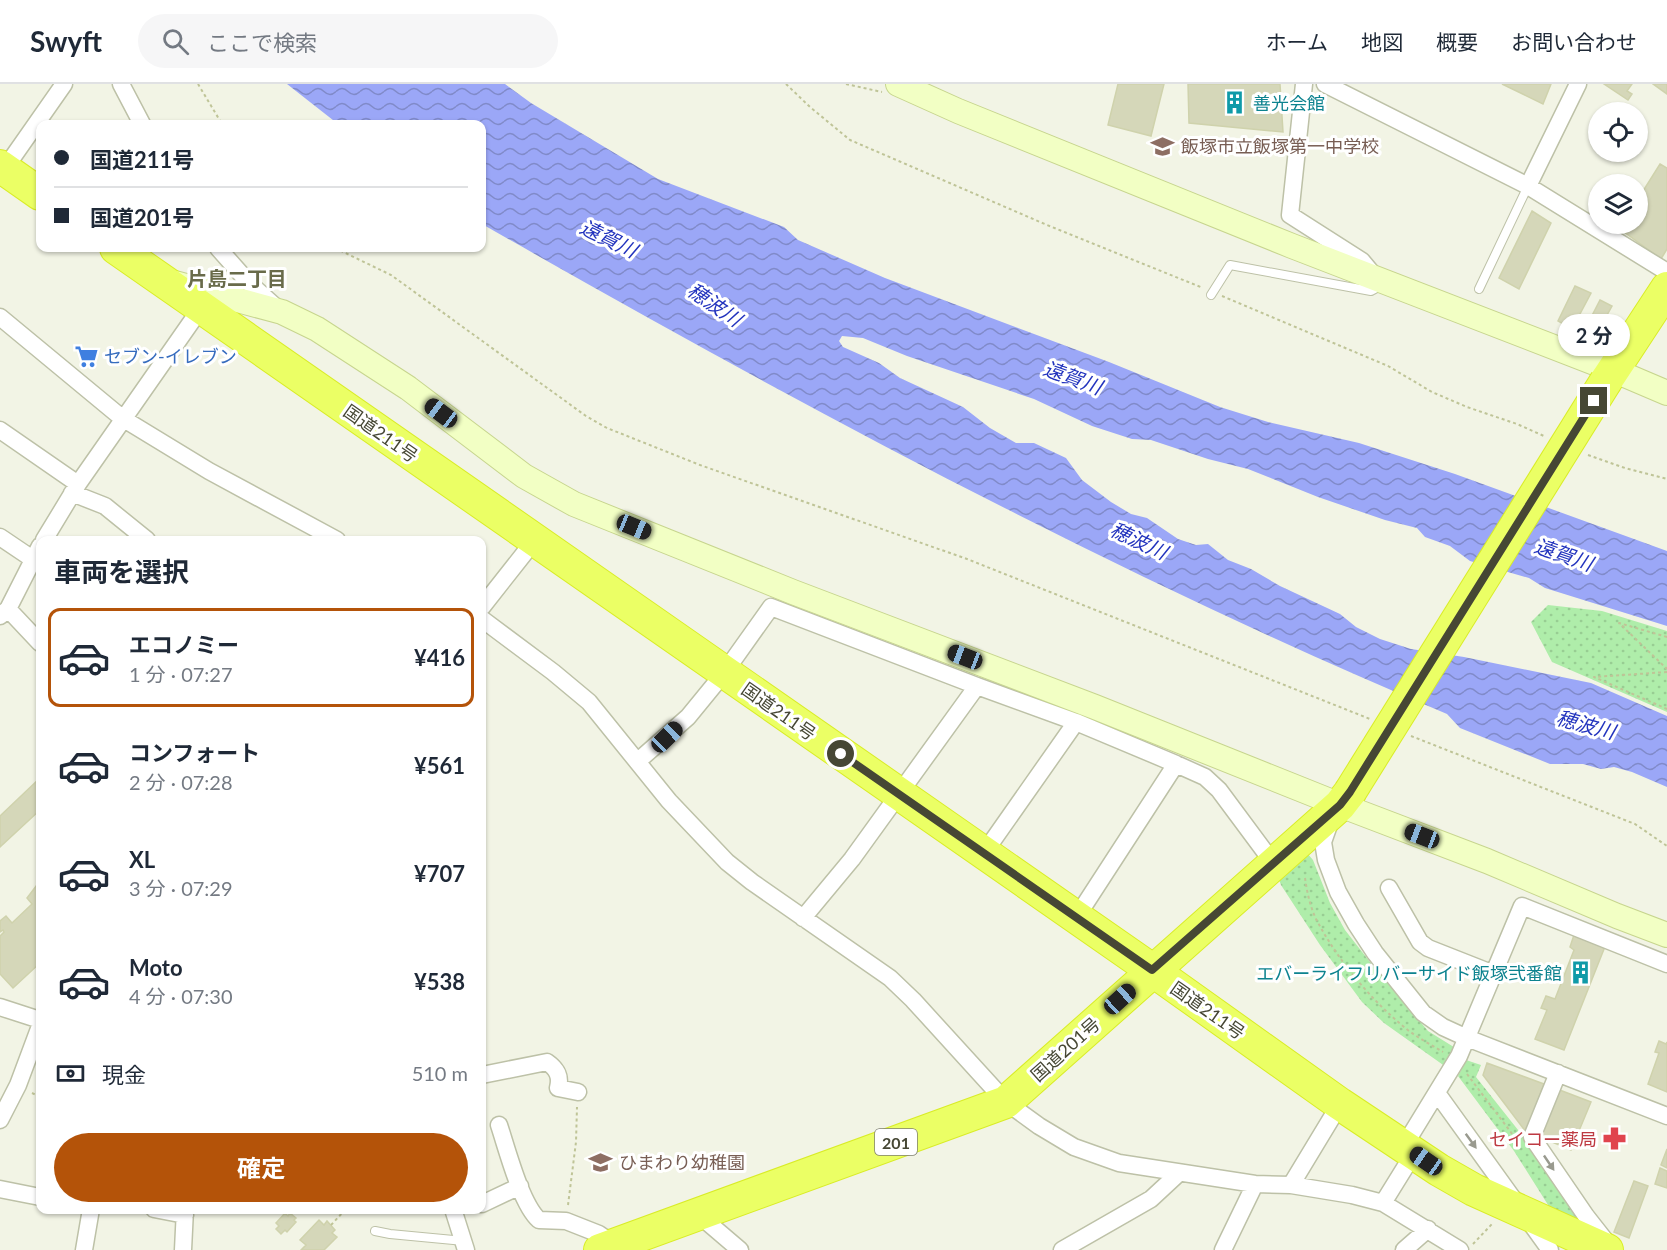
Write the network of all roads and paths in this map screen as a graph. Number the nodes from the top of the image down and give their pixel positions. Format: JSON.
{"nodes":[{"id":1,"x":64,"y":84,"type":"edge"},
{"id":2,"x":121,"y":84,"type":"edge"},
{"id":3,"x":198,"y":84,"type":"edge"},
{"id":4,"x":898,"y":84,"type":"edge"},
{"id":5,"x":1304,"y":84,"type":"edge"},
{"id":6,"x":1324,"y":84,"type":"edge"},
{"id":7,"x":1578,"y":84,"type":"edge"},
{"id":8,"x":38,"y":120,"type":"edge"},
{"id":9,"x":140,"y":120,"type":"edge"},
{"id":10,"x":220,"y":120,"type":"edge"},
{"id":11,"x":36,"y":122,"type":"edge"},
{"id":12,"x":1,"y":170,"type":"edge"},
{"id":13,"x":1528,"y":186,"type":"junction"},
{"id":14,"x":36,"y":192,"type":"edge"},
{"id":15,"x":122,"y":252,"type":"edge"},
{"id":16,"x":222,"y":252,"type":"edge"},
{"id":17,"x":342,"y":252,"type":"edge"},
{"id":18,"x":1667,"y":272,"type":"edge"},
{"id":19,"x":161,"y":280,"type":"junction"},
{"id":20,"x":1381,"y":280,"type":"junction"},
{"id":21,"x":1667,"y":288,"type":"edge"},
{"id":22,"x":1479,"y":289,"type":"dead end"},
{"id":23,"x":1211,"y":295,"type":"dead end"},
{"id":24,"x":201,"y":308,"type":"junction"},
{"id":25,"x":282,"y":312,"type":"junction"},
{"id":26,"x":0,"y":317,"type":"edge"},
{"id":27,"x":1610,"y":376,"type":"junction"},
{"id":28,"x":1667,"y":393,"type":"edge"},
{"id":29,"x":122,"y":418,"type":"junction"},
{"id":30,"x":0,"y":430,"type":"edge"},
{"id":31,"x":75,"y":488,"type":"junction"},
{"id":32,"x":46,"y":536,"type":"edge"},
{"id":33,"x":142,"y":536,"type":"edge"},
{"id":34,"x":330,"y":536,"type":"edge"},
{"id":35,"x":0,"y":537,"type":"edge"},
{"id":36,"x":534,"y":541,"type":"junction"},
{"id":37,"x":36,"y":555,"type":"edge"},
{"id":38,"x":36,"y":559,"type":"edge"},
{"id":39,"x":486,"y":602,"type":"edge"},
{"id":40,"x":4,"y":612,"type":"edge"},
{"id":41,"x":486,"y":622,"type":"edge"},
{"id":42,"x":1667,"y":637,"type":"edge"},
{"id":43,"x":36,"y":640,"type":"edge"},
{"id":44,"x":1667,"y":670,"type":"edge"},
{"id":45,"x":724,"y":673,"type":"junction"},
{"id":46,"x":977,"y":686,"type":"junction"},
{"id":47,"x":1667,"y":709,"type":"edge"},
{"id":48,"x":1377,"y":722,"type":"dead end"},
{"id":49,"x":1076,"y":723,"type":"junction"},
{"id":50,"x":1411,"y":735,"type":"dead end"},
{"id":51,"x":638,"y":761,"type":"junction"},
{"id":52,"x":1176,"y":764,"type":"junction"},
{"id":53,"x":900,"y":794,"type":"junction"},
{"id":54,"x":1345,"y":798,"type":"junction"},
{"id":55,"x":1667,"y":846,"type":"edge"},
{"id":56,"x":984,"y":853,"type":"junction"},
{"id":57,"x":1274,"y":864,"type":"junction"},
{"id":58,"x":1305,"y":878,"type":"dead end"},
{"id":59,"x":1389,"y":888,"type":"dead end"},
{"id":60,"x":803,"y":918,"type":"junction"},
{"id":61,"x":1076,"y":918,"type":"junction"},
{"id":62,"x":1667,"y":935,"type":"edge"},
{"id":63,"x":1667,"y":964,"type":"edge"},
{"id":64,"x":1152,"y":970,"type":"junction"},
{"id":65,"x":1494,"y":974,"type":"junction"},
{"id":66,"x":0,"y":1007,"type":"edge"},
{"id":67,"x":36,"y":1019,"type":"edge"},
{"id":68,"x":36,"y":1037,"type":"edge"},
{"id":69,"x":1467,"y":1038,"type":"junction"},
{"id":70,"x":1459,"y":1056,"type":"junction"},
{"id":71,"x":1558,"y":1073,"type":"junction"},
{"id":72,"x":486,"y":1075,"type":"edge"},
{"id":73,"x":578,"y":1092,"type":"joint"},
{"id":74,"x":1437,"y":1093,"type":"junction"},
{"id":75,"x":1006,"y":1102,"type":"junction"},
{"id":76,"x":1340,"y":1104,"type":"junction"},
{"id":77,"x":1667,"y":1116,"type":"edge"},
{"id":78,"x":0,"y":1120,"type":"edge"},
{"id":79,"x":498,"y":1125,"type":"dead end"},
{"id":80,"x":1517,"y":1139,"type":"dead end"},
{"id":81,"x":1409,"y":1150,"type":"junction"},
{"id":82,"x":1179,"y":1173,"type":"junction"},
{"id":83,"x":1255,"y":1184,"type":"junction"},
{"id":84,"x":1291,"y":1185,"type":"junction"},
{"id":85,"x":520,"y":1186,"type":"junction"},
{"id":86,"x":0,"y":1189,"type":"edge"},
{"id":87,"x":36,"y":1196,"type":"edge"},
{"id":88,"x":486,"y":1202,"type":"edge"},
{"id":89,"x":1383,"y":1203,"type":"junction"},
{"id":90,"x":90,"y":1214,"type":"edge"},
{"id":91,"x":185,"y":1214,"type":"edge"},
{"id":92,"x":341,"y":1214,"type":"edge"},
{"id":93,"x":454,"y":1214,"type":"edge"},
{"id":94,"x":702,"y":1214,"type":"junction"},
{"id":95,"x":1525,"y":1214,"type":"junction"},
{"id":96,"x":566,"y":1221,"type":"junction"},
{"id":97,"x":1494,"y":1222,"type":"dead end"},
{"id":98,"x":331,"y":1225,"type":"dead end"},
{"id":99,"x":1428,"y":1230,"type":"junction"},
{"id":100,"x":375,"y":1231,"type":"dead end"},
{"id":101,"x":465,"y":1245,"type":"edge"},
{"id":102,"x":607,"y":1247,"type":"edge"},
{"id":103,"x":84,"y":1250,"type":"edge"},
{"id":104,"x":183,"y":1250,"type":"edge"},
{"id":105,"x":740,"y":1250,"type":"edge"},
{"id":106,"x":1062,"y":1250,"type":"edge"},
{"id":107,"x":1223,"y":1250,"type":"edge"},
{"id":108,"x":1404,"y":1250,"type":"edge"},
{"id":109,"x":1460,"y":1250,"type":"edge"},
{"id":110,"x":1467,"y":1250,"type":"edge"},
{"id":111,"x":1550,"y":1250,"type":"edge"},
{"id":112,"x":1607,"y":1250,"type":"edge"},
{"id":113,"x":1613,"y":1250,"type":"edge"}],
"edges":[{"from":1,"to":8,"type":"street"},
{"from":2,"to":9,"type":"street"},
{"from":3,"to":10,"type":"path"},
{"from":4,"to":20,"type":"street"},
{"from":5,"to":20,"type":"street"},
{"from":6,"to":13,"type":"street"},
{"from":7,"to":13,"type":"street"},
{"from":11,"to":12,"type":"street"},
{"from":12,"to":14,"type":"highway"},
{"from":13,"to":18,"type":"street"},
{"from":13,"to":22,"type":"lane"},
{"from":15,"to":19,"type":"highway","name":"国道211号"},
{"from":16,"to":25,"type":"street"},
{"from":17,"to":48,"type":"path"},
{"from":19,"to":24,"type":"highway","name":"国道211号"},
{"from":19,"to":25,"type":"street"},
{"from":20,"to":23,"type":"lane"},
{"from":20,"to":27,"type":"street"},
{"from":21,"to":27,"type":"highway","name":"国道201号","number":"201"},
{"from":24,"to":29,"type":"street"},
{"from":24,"to":36,"type":"highway","name":"国道211号"},
{"from":25,"to":54,"type":"street"},
{"from":26,"to":29,"type":"street"},
{"from":27,"to":28,"type":"street"},
{"from":27,"to":54,"type":"highway","name":"国道201号","number":"201","bridge":true},
{"from":29,"to":31,"type":"street"},
{"from":29,"to":34,"type":"street"},
{"from":30,"to":31,"type":"street"},
{"from":31,"to":32,"type":"street"},
{"from":31,"to":33,"type":"street"},
{"from":35,"to":37,"type":"street"},
{"from":36,"to":39,"type":"street"},
{"from":36,"to":45,"type":"highway","name":"国道211号"},
{"from":38,"to":40,"type":"street"},
{"from":40,"to":43,"type":"street"},
{"from":41,"to":51,"type":"street"},
{"from":42,"to":44,"type":"path"},
{"from":44,"to":47,"type":"path"},
{"from":45,"to":46,"type":"street"},
{"from":45,"to":51,"type":"street"},
{"from":45,"to":53,"type":"highway","name":"国道211号"},
{"from":46,"to":49,"type":"street"},
{"from":46,"to":53,"type":"street"},
{"from":49,"to":52,"type":"street"},
{"from":49,"to":56,"type":"street"},
{"from":50,"to":55,"type":"path"},
{"from":51,"to":60,"type":"street"},
{"from":52,"to":57,"type":"street"},
{"from":52,"to":61,"type":"street"},
{"from":53,"to":56,"type":"highway","name":"国道211号"},
{"from":53,"to":60,"type":"street"},
{"from":54,"to":57,"type":"highway","name":"国道201号","number":"201"},
{"from":54,"to":62,"type":"street"},
{"from":54,"to":69,"type":"street"},
{"from":56,"to":61,"type":"highway","name":"国道211号"},
{"from":57,"to":64,"type":"highway","name":"国道201号","number":"201"},
{"from":58,"to":70,"type":"path"},
{"from":59,"to":65,"type":"street"},
{"from":60,"to":75,"type":"street"},
{"from":61,"to":64,"type":"highway","name":"国道211号"},
{"from":63,"to":65,"type":"street"},
{"from":64,"to":75,"type":"highway","name":"国道201号","number":"201"},
{"from":64,"to":76,"type":"highway","name":"国道211号"},
{"from":65,"to":69,"type":"street"},
{"from":66,"to":67,"type":"street"},
{"from":68,"to":78,"type":"street"},
{"from":69,"to":70,"type":"street"},
{"from":69,"to":71,"type":"street"},
{"from":70,"to":74,"type":"street"},
{"from":70,"to":80,"type":"path"},
{"from":71,"to":77,"type":"street"},
{"from":71,"to":113,"type":"street","one_way":true},
{"from":72,"to":73,"type":"street"},
{"from":73,"to":96,"type":"path"},
{"from":74,"to":81,"type":"street"},
{"from":74,"to":95,"type":"street","one_way":true},
{"from":75,"to":82,"type":"street"},
{"from":75,"to":94,"type":"highway","name":"国道201号","number":"201"},
{"from":76,"to":81,"type":"highway","name":"国道211号"},
{"from":76,"to":84,"type":"street"},
{"from":79,"to":85,"type":"street"},
{"from":81,"to":89,"type":"street"},
{"from":81,"to":95,"type":"highway","name":"国道211号"},
{"from":82,"to":83,"type":"street"},
{"from":82,"to":106,"type":"street"},
{"from":83,"to":84,"type":"street"},
{"from":83,"to":107,"type":"street"},
{"from":84,"to":89,"type":"street"},
{"from":85,"to":88,"type":"street"},
{"from":85,"to":96,"type":"street"},
{"from":86,"to":87,"type":"street"},
{"from":89,"to":99,"type":"street"},
{"from":90,"to":103,"type":"street"},
{"from":91,"to":104,"type":"street"},
{"from":92,"to":98,"type":"path"},
{"from":93,"to":101,"type":"street"},
{"from":94,"to":102,"type":"highway","name":"国道201号","number":"201"},
{"from":94,"to":105,"type":"street"},
{"from":95,"to":111,"type":"street"},
{"from":95,"to":112,"type":"highway","name":"国道211号"},
{"from":96,"to":102,"type":"street"},
{"from":97,"to":110,"type":"path"},
{"from":99,"to":108,"type":"street"},
{"from":99,"to":109,"type":"street"},
{"from":100,"to":101,"type":"lane"}]}
